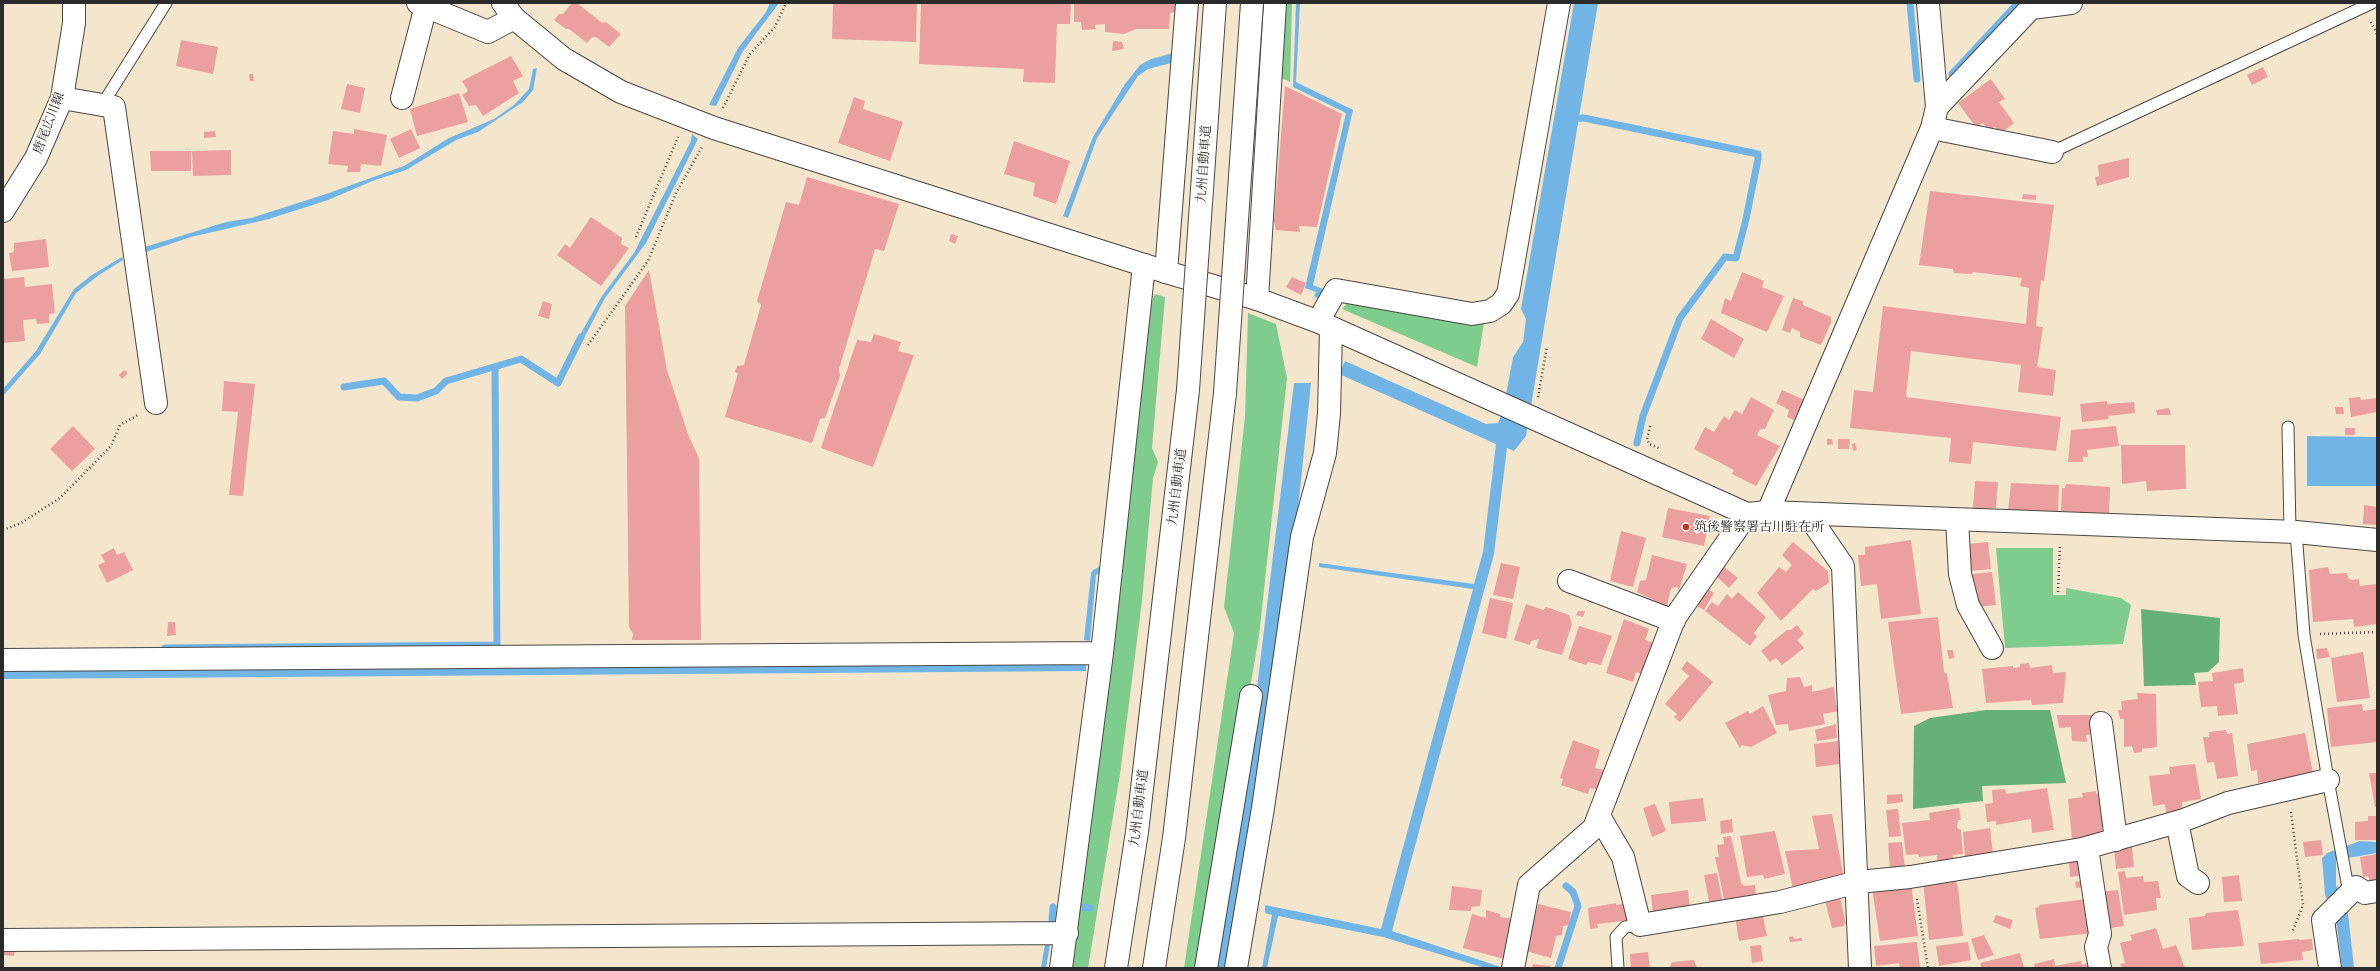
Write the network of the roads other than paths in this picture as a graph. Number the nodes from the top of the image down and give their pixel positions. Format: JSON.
{"nodes":[{"id":1,"x":74,"y":3,"type":"edge"},
{"id":2,"x":166,"y":3,"type":"edge"},
{"id":3,"x":1187,"y":3,"type":"edge"},
{"id":4,"x":1215,"y":3,"type":"edge"},
{"id":5,"x":1252,"y":3,"type":"edge"},
{"id":6,"x":1275,"y":3,"type":"edge"},
{"id":7,"x":1559,"y":3,"type":"edge"},
{"id":8,"x":1928,"y":3,"type":"edge"},
{"id":9,"x":2071,"y":3,"type":"edge"},
{"id":10,"x":2372,"y":3,"type":"edge"},
{"id":11,"x":422,"y":5,"type":"edge"},
{"id":12,"x":509,"y":11,"type":"edge"},
{"id":13,"x":62,"y":98,"type":"junction"},
{"id":14,"x":402,"y":98,"type":"dead end"},
{"id":15,"x":102,"y":105,"type":"junction"},
{"id":16,"x":1934,"y":117,"type":"junction"},
{"id":17,"x":2052,"y":152,"type":"joint"},
{"id":18,"x":3,"y":211,"type":"edge"},
{"id":19,"x":1144,"y":265,"type":"junction"},
{"id":20,"x":1166,"y":272,"type":"junction"},
{"id":21,"x":1258,"y":299,"type":"junction"},
{"id":22,"x":1327,"y":319,"type":"junction"},
{"id":23,"x":156,"y":403,"type":"road end"},
{"id":24,"x":2288,"y":427,"type":"dead end"},
{"id":25,"x":1768,"y":512,"type":"junction"},
{"id":26,"x":1747,"y":514,"type":"junction"},
{"id":27,"x":1808,"y":515,"type":"junction"},
{"id":28,"x":1957,"y":520,"type":"junction"},
{"id":29,"x":2293,"y":532,"type":"junction"},
{"id":30,"x":2377,"y":540,"type":"edge"},
{"id":31,"x":1569,"y":581,"type":"dead end"},
{"id":32,"x":1674,"y":621,"type":"junction"},
{"id":33,"x":1992,"y":648,"type":"dead end"},
{"id":34,"x":1102,"y":653,"type":"junction"},
{"id":35,"x":3,"y":660,"type":"edge"},
{"id":36,"x":1251,"y":696,"type":"dead end"},
{"id":37,"x":2101,"y":723,"type":"dead end"},
{"id":38,"x":2328,"y":780,"type":"junction"},
{"id":39,"x":1598,"y":816,"type":"junction"},
{"id":40,"x":2177,"y":822,"type":"junction"},
{"id":41,"x":2116,"y":840,"type":"junction"},
{"id":42,"x":2087,"y":848,"type":"junction"},
{"id":43,"x":1858,"y":882,"type":"junction"},
{"id":44,"x":2198,"y":883,"type":"dead end"},
{"id":45,"x":2356,"y":887,"type":"junction"},
{"id":46,"x":2377,"y":891,"type":"edge"},
{"id":47,"x":1640,"y":925,"type":"junction"},
{"id":48,"x":1067,"y":934,"type":"junction"},
{"id":49,"x":3,"y":940,"type":"edge"},
{"id":50,"x":1061,"y":968,"type":"edge"},
{"id":51,"x":1116,"y":968,"type":"edge"},
{"id":52,"x":1154,"y":968,"type":"edge"},
{"id":53,"x":1206,"y":968,"type":"edge"},
{"id":54,"x":1236,"y":968,"type":"edge"},
{"id":55,"x":1513,"y":968,"type":"edge"},
{"id":56,"x":1618,"y":968,"type":"edge"},
{"id":57,"x":1860,"y":968,"type":"edge"},
{"id":58,"x":2100,"y":968,"type":"edge"},
{"id":59,"x":2330,"y":968,"type":"edge"}],
"edges":[{"from":1,"to":13,"type":"main road","name":"唐尾広川線"},
{"from":2,"to":15,"type":"lane"},
{"from":3,"to":20,"type":"main road"},
{"from":4,"to":51,"type":"main road","name":"九州自動車道","bridge":true},
{"from":5,"to":52,"type":"main road","bridge":true},
{"from":6,"to":21,"type":"main road"},
{"from":7,"to":22,"type":"main road"},
{"from":8,"to":16,"type":"main road"},
{"from":9,"to":16,"type":"main road"},
{"from":10,"to":17,"type":"lane"},
{"from":11,"to":12,"type":"main road"},
{"from":11,"to":14,"type":"main road"},
{"from":12,"to":19,"type":"main road"},
{"from":13,"to":15,"type":"main road"},
{"from":13,"to":18,"type":"main road","name":"唐尾広川線"},
{"from":15,"to":23,"type":"main road"},
{"from":16,"to":17,"type":"main road"},
{"from":16,"to":25,"type":"main road"},
{"from":19,"to":20,"type":"main road"},
{"from":19,"to":34,"type":"main road"},
{"from":20,"to":21,"type":"main road"},
{"from":21,"to":22,"type":"main road"},
{"from":22,"to":26,"type":"main road"},
{"from":22,"to":54,"type":"main road"},
{"from":24,"to":29,"type":"lane"},
{"from":25,"to":26,"type":"main road"},
{"from":25,"to":27,"type":"main road"},
{"from":26,"to":32,"type":"main road"},
{"from":27,"to":28,"type":"main road"},
{"from":27,"to":43,"type":"main road"},
{"from":28,"to":29,"type":"main road"},
{"from":28,"to":33,"type":"main road"},
{"from":29,"to":30,"type":"main road"},
{"from":29,"to":38,"type":"lane"},
{"from":31,"to":32,"type":"main road"},
{"from":32,"to":39,"type":"main road"},
{"from":34,"to":35,"type":"main road"},
{"from":34,"to":48,"type":"main road"},
{"from":36,"to":53,"type":"main road"},
{"from":37,"to":41,"type":"main road"},
{"from":38,"to":40,"type":"main road"},
{"from":38,"to":45,"type":"lane"},
{"from":39,"to":47,"type":"main road"},
{"from":39,"to":55,"type":"main road"},
{"from":40,"to":41,"type":"main road"},
{"from":40,"to":44,"type":"main road"},
{"from":41,"to":42,"type":"main road"},
{"from":42,"to":43,"type":"main road"},
{"from":42,"to":58,"type":"main road"},
{"from":43,"to":47,"type":"main road"},
{"from":43,"to":57,"type":"main road"},
{"from":45,"to":46,"type":"main road"},
{"from":45,"to":59,"type":"main road"},
{"from":47,"to":56,"type":"lane"},
{"from":48,"to":49,"type":"main road"},
{"from":48,"to":50,"type":"main road"}]}
